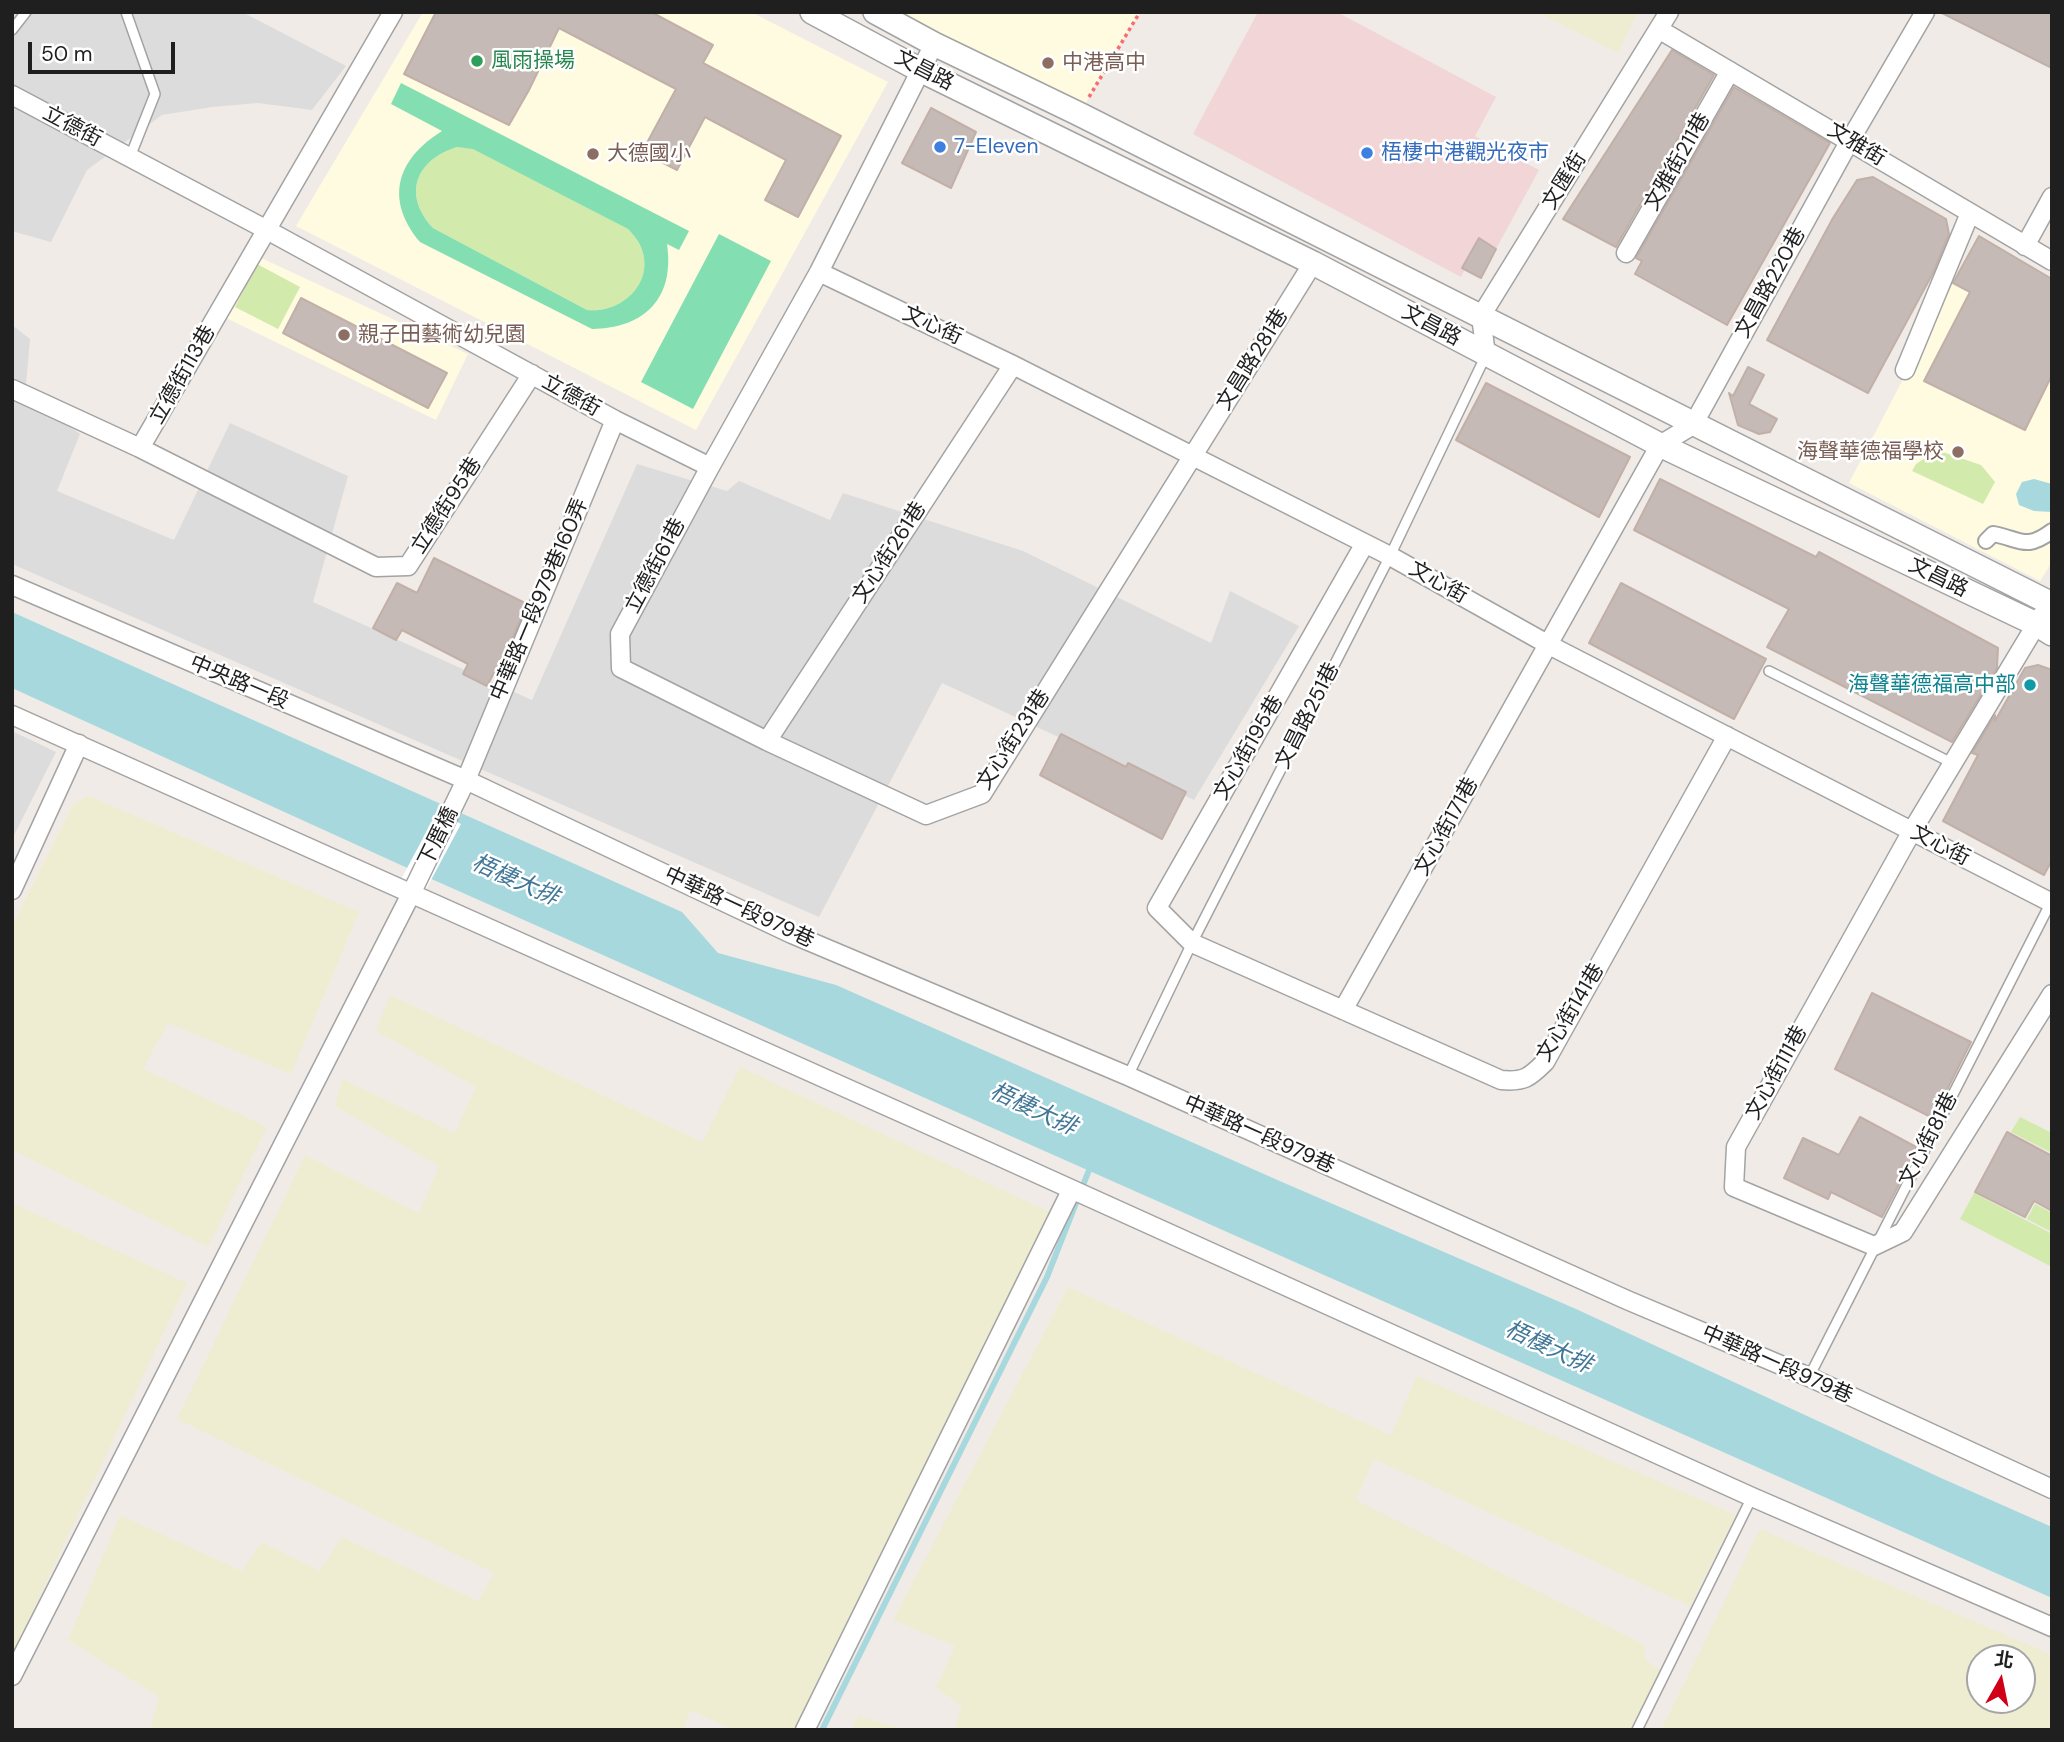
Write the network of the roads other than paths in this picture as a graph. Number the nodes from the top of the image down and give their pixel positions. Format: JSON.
{"nodes":[{"id":1,"x":26,"y":12,"type":"edge"},
{"id":2,"x":126,"y":12,"type":"edge"},
{"id":3,"x":394,"y":12,"type":"edge"},
{"id":4,"x":812,"y":12,"type":"edge"},
{"id":5,"x":875,"y":12,"type":"edge"},
{"id":6,"x":1670,"y":12,"type":"edge"},
{"id":7,"x":1925,"y":12,"type":"edge"},
{"id":8,"x":12,"y":30,"type":"edge"},
{"id":9,"x":1660,"y":30,"type":"junction"},
{"id":10,"x":933,"y":44,"type":"junction"},
{"id":11,"x":920,"y":70,"type":"junction"},
{"id":12,"x":1730,"y":71,"type":"junction"},
{"id":13,"x":12,"y":95,"type":"edge"},
{"id":14,"x":1849,"y":142,"type":"junction"},
{"id":15,"x":130,"y":157,"type":"junction"},
{"id":16,"x":2052,"y":197,"type":"edge"},
{"id":17,"x":1970,"y":213,"type":"junction"},
{"id":18,"x":267,"y":230,"type":"junction"},
{"id":19,"x":2025,"y":246,"type":"junction"},
{"id":20,"x":1626,"y":253,"type":"dead end"},
{"id":21,"x":2052,"y":261,"type":"edge"},
{"id":22,"x":1313,"y":263,"type":"junction"},
{"id":23,"x":819,"y":272,"type":"junction"},
{"id":24,"x":1481,"y":316,"type":"junction"},
{"id":25,"x":1486,"y":355,"type":"junction"},
{"id":26,"x":1013,"y":365,"type":"junction"},
{"id":27,"x":1905,"y":370,"type":"dead end"},
{"id":28,"x":532,"y":374,"type":"junction"},
{"id":29,"x":12,"y":389,"type":"edge"},
{"id":30,"x":615,"y":420,"type":"junction"},
{"id":31,"x":1693,"y":425,"type":"junction"},
{"id":32,"x":1660,"y":445,"type":"junction"},
{"id":33,"x":140,"y":448,"type":"junction"},
{"id":34,"x":1193,"y":457,"type":"junction"},
{"id":35,"x":710,"y":467,"type":"junction"},
{"id":36,"x":216,"y":485,"type":"joint"},
{"id":37,"x":2052,"y":531,"type":"edge"},
{"id":38,"x":1986,"y":541,"type":"dead end"},
{"id":39,"x":1364,"y":545,"type":"junction"},
{"id":40,"x":1390,"y":556,"type":"junction"},
{"id":41,"x":12,"y":585,"type":"edge"},
{"id":42,"x":2051,"y":603,"type":"edge"},
{"id":43,"x":2044,"y":629,"type":"edge"},
{"id":44,"x":1549,"y":645,"type":"junction"},
{"id":45,"x":621,"y":668,"type":"joint"},
{"id":46,"x":1769,"y":671,"type":"dead end"},
{"id":47,"x":12,"y":715,"type":"edge"},
{"id":48,"x":1727,"y":736,"type":"junction"},
{"id":49,"x":766,"y":741,"type":"junction"},
{"id":50,"x":79,"y":744,"type":"junction"},
{"id":51,"x":1952,"y":763,"type":"junction"},
{"id":52,"x":466,"y":780,"type":"junction"},
{"id":53,"x":1912,"y":831,"type":"junction"},
{"id":54,"x":12,"y":890,"type":"edge"},
{"id":55,"x":411,"y":894,"type":"junction"},
{"id":56,"x":2051,"y":902,"type":"edge"},
{"id":57,"x":1192,"y":943,"type":"junction"},
{"id":58,"x":2052,"y":994,"type":"edge"},
{"id":59,"x":1343,"y":1010,"type":"junction"},
{"id":60,"x":1128,"y":1076,"type":"junction"},
{"id":61,"x":1071,"y":1191,"type":"junction"},
{"id":62,"x":1874,"y":1246,"type":"junction"},
{"id":63,"x":1809,"y":1377,"type":"junction"},
{"id":64,"x":2052,"y":1489,"type":"edge"},
{"id":65,"x":1752,"y":1497,"type":"junction"},
{"id":66,"x":2052,"y":1627,"type":"edge"},
{"id":67,"x":12,"y":1676,"type":"edge"},
{"id":68,"x":805,"y":1730,"type":"edge"},
{"id":69,"x":1637,"y":1730,"type":"edge"}],
"edges":[{"from":1,"to":8,"type":"lane"},
{"from":2,"to":15,"type":"lane"},
{"from":3,"to":18,"type":"street","name":"立德街113巷"},
{"from":4,"to":11,"type":"street","name":"文昌路"},
{"from":5,"to":10,"type":"street","name":"文昌路"},
{"from":6,"to":9,"type":"street","name":"文匯街"},
{"from":7,"to":14,"type":"street","name":"文昌路220巷"},
{"from":9,"to":12,"type":"street","name":"文雅街"},
{"from":9,"to":24,"type":"street","name":"文匯街"},
{"from":10,"to":11,"type":"street"},
{"from":10,"to":24,"type":"street","name":"文昌路"},
{"from":11,"to":22,"type":"street","name":"文昌路"},
{"from":11,"to":23,"type":"street"},
{"from":12,"to":14,"type":"street","name":"文雅街"},
{"from":12,"to":20,"type":"street","name":"文雅街211巷"},
{"from":13,"to":15,"type":"street","name":"立德街"},
{"from":14,"to":17,"type":"street","name":"文雅街"},
{"from":14,"to":31,"type":"street","name":"文昌路220巷"},
{"from":15,"to":18,"type":"street","name":"立德街"},
{"from":16,"to":19,"type":"street"},
{"from":17,"to":19,"type":"street","name":"文雅街"},
{"from":17,"to":27,"type":"street"},
{"from":18,"to":28,"type":"street","name":"立德街"},
{"from":18,"to":33,"type":"street","name":"立德街113巷"},
{"from":19,"to":21,"type":"street","name":"文雅街"},
{"from":22,"to":25,"type":"street","name":"文昌路"},
{"from":22,"to":34,"type":"street","name":"文昌路281巷"},
{"from":23,"to":26,"type":"street","name":"文心街"},
{"from":23,"to":35,"type":"street"},
{"from":24,"to":25,"type":"street"},
{"from":24,"to":31,"type":"street","name":"文昌路"},
{"from":25,"to":32,"type":"street","name":"文昌路"},
{"from":25,"to":40,"type":"lane","name":"文昌路251巷"},
{"from":26,"to":34,"type":"street","name":"文心街"},
{"from":26,"to":49,"type":"street","name":"文心街261巷"},
{"from":28,"to":30,"type":"street","name":"立德街"},
{"from":28,"to":36,"type":"street","name":"立德街95巷"},
{"from":29,"to":33,"type":"street"},
{"from":30,"to":35,"type":"street","name":"立德街"},
{"from":30,"to":52,"type":"street","name":"中華路一段979巷160弄"},
{"from":31,"to":32,"type":"street"},
{"from":31,"to":42,"type":"street","name":"文昌路"},
{"from":32,"to":43,"type":"street","name":"文昌路"},
{"from":32,"to":44,"type":"street","name":"文心街171巷"},
{"from":33,"to":36,"type":"street","name":"立德街113巷"},
{"from":34,"to":39,"type":"street","name":"文心街"},
{"from":34,"to":49,"type":"street","name":"文心街231巷"},
{"from":35,"to":45,"type":"street","name":"立德街61巷"},
{"from":37,"to":38,"type":"street"},
{"from":39,"to":40,"type":"street","name":"文心街"},
{"from":39,"to":57,"type":"street","name":"文心街195巷"},
{"from":40,"to":44,"type":"street","name":"文心街"},
{"from":40,"to":57,"type":"lane","name":"文昌路251巷"},
{"from":41,"to":52,"type":"street","name":"中央路一段"},
{"from":42,"to":43,"type":"street"},
{"from":43,"to":51,"type":"street"},
{"from":44,"to":48,"type":"street","name":"文心街"},
{"from":44,"to":59,"type":"street","name":"文心街171巷"},
{"from":45,"to":49,"type":"street","name":"文心街231巷"},
{"from":46,"to":51,"type":"lane"},
{"from":47,"to":50,"type":"street"},
{"from":48,"to":53,"type":"street","name":"文心街"},
{"from":48,"to":59,"type":"street","name":"文心街141巷"},
{"from":50,"to":54,"type":"street"},
{"from":50,"to":55,"type":"street"},
{"from":51,"to":53,"type":"street"},
{"from":52,"to":55,"type":"street","name":"下厝橋"},
{"from":52,"to":60,"type":"street","name":"中華路一段979巷"},
{"from":53,"to":56,"type":"street","name":"文心街"},
{"from":53,"to":62,"type":"street","name":"文心街111巷"},
{"from":55,"to":61,"type":"street"},
{"from":55,"to":67,"type":"street","name":"下厝橋"},
{"from":56,"to":62,"type":"lane","name":"文心街81巷"},
{"from":57,"to":59,"type":"street","name":"文心街141巷"},
{"from":57,"to":60,"type":"lane","name":"文昌路251巷"},
{"from":58,"to":62,"type":"street"},
{"from":60,"to":63,"type":"street","name":"中華路一段979巷"},
{"from":61,"to":65,"type":"street"},
{"from":61,"to":68,"type":"street"},
{"from":62,"to":63,"type":"lane","name":"文心街81巷"},
{"from":63,"to":64,"type":"street","name":"中華路一段979巷"},
{"from":65,"to":66,"type":"street"},
{"from":65,"to":69,"type":"lane"}]}
